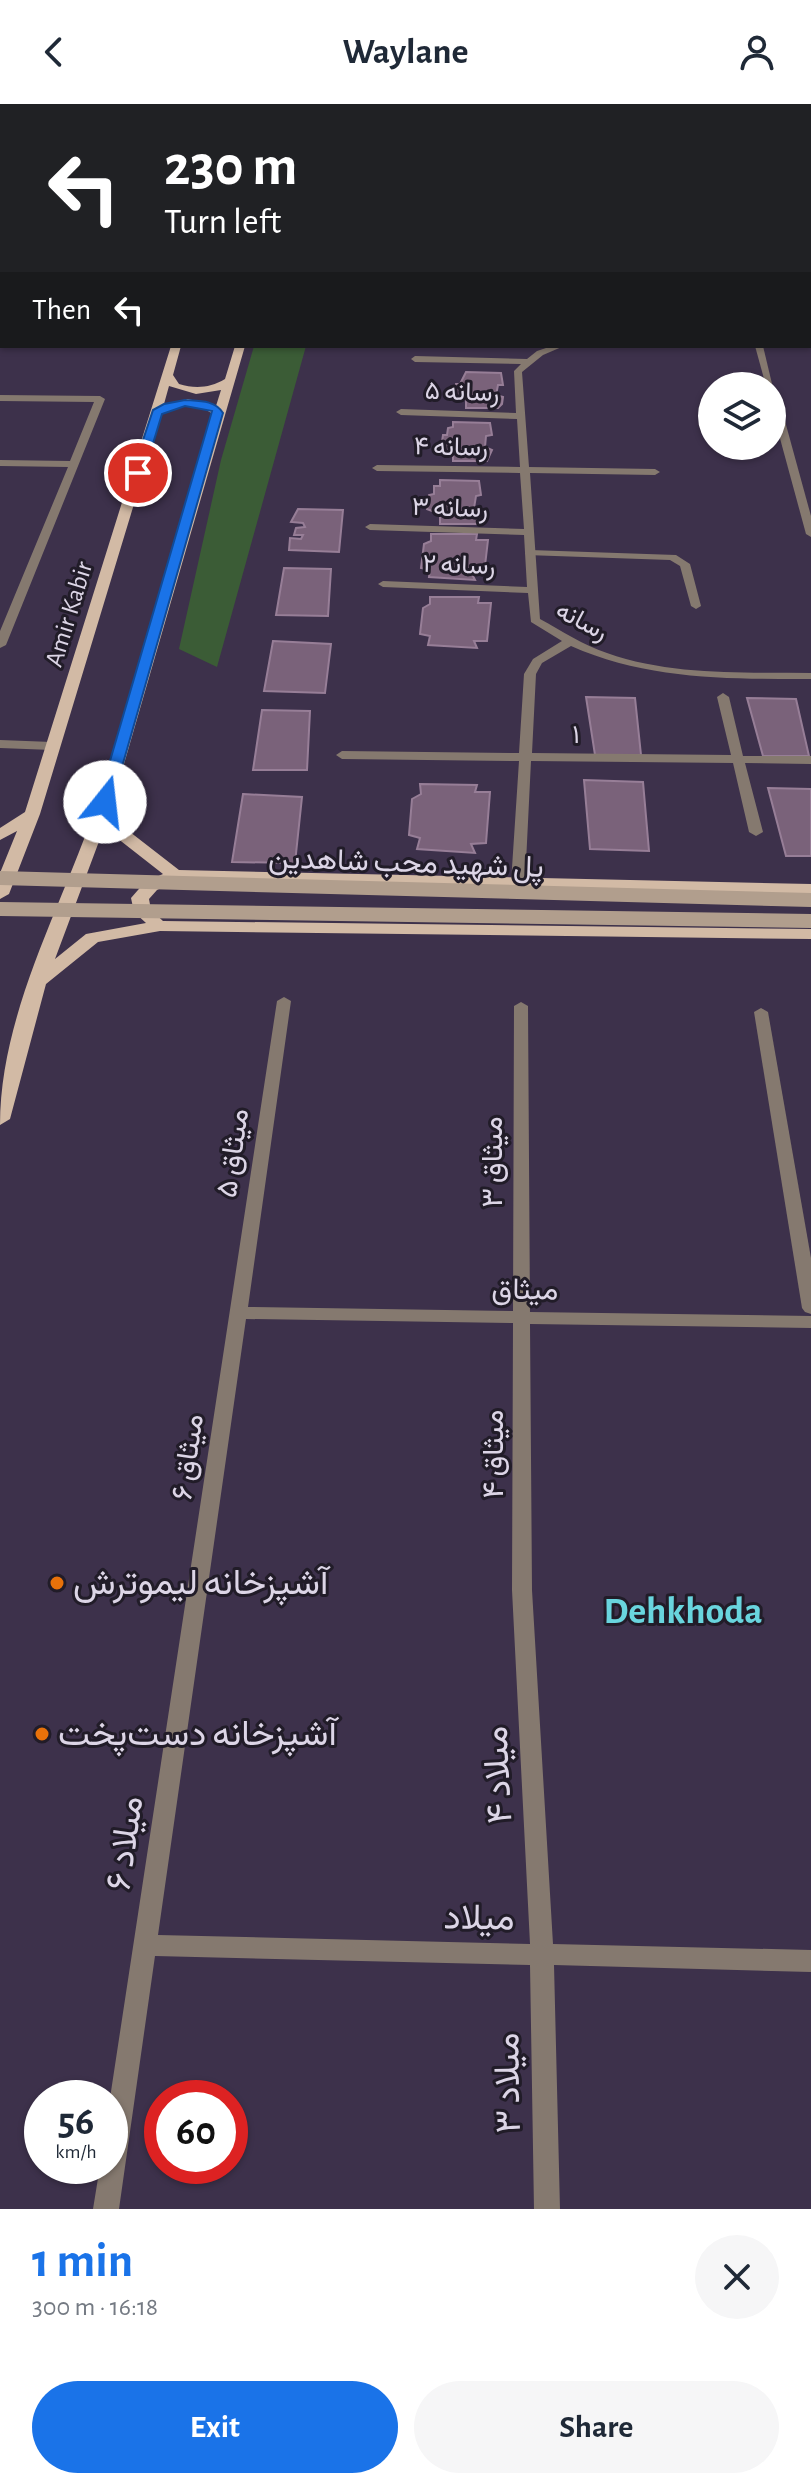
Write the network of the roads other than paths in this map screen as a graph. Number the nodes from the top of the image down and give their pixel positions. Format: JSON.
{"nodes":[{"id":1,"x":175,"y":348,"type":"edge"},
{"id":2,"x":239,"y":348,"type":"edge"},
{"id":3,"x":554,"y":348,"type":"edge"},
{"id":4,"x":760,"y":348,"type":"edge"},
{"id":5,"x":415,"y":359,"type":"dead end"},
{"id":6,"x":528,"y":362,"type":"junction"},
{"id":7,"x":766,"y":372,"type":"edge"},
{"id":8,"x":168,"y":377,"type":"junction"},
{"id":9,"x":231,"y":380,"type":"junction"},
{"id":10,"x":0,"y":398,"type":"edge"},
{"id":11,"x":157,"y":412,"type":"junction"},
{"id":12,"x":401,"y":412,"type":"dead end"},
{"id":13,"x":218,"y":413,"type":"junction"},
{"id":14,"x":521,"y":416,"type":"junction"},
{"id":15,"x":786,"y":443,"type":"edge"},
{"id":16,"x":0,"y":463,"type":"edge"},
{"id":17,"x":73,"y":464,"type":"junction"},
{"id":18,"x":377,"y":468,"type":"dead end"},
{"id":19,"x":525,"y":471,"type":"junction"},
{"id":20,"x":655,"y":472,"type":"dead end"},
{"id":21,"x":370,"y":527,"type":"dead end"},
{"id":22,"x":529,"y":532,"type":"junction"},
{"id":23,"x":811,"y":534,"type":"edge"},
{"id":24,"x":530,"y":553,"type":"junction"},
{"id":25,"x":383,"y":584,"type":"dead end"},
{"id":26,"x":533,"y":590,"type":"junction"},
{"id":27,"x":696,"y":606,"type":"dead end"},
{"id":28,"x":569,"y":642,"type":"junction"},
{"id":29,"x":0,"y":645,"type":"edge"},
{"id":30,"x":811,"y":676,"type":"edge"},
{"id":31,"x":723,"y":697,"type":"dead end"},
{"id":32,"x":0,"y":744,"type":"edge"},
{"id":33,"x":52,"y":746,"type":"junction"},
{"id":34,"x":342,"y":755,"type":"dead end"},
{"id":35,"x":525,"y":759,"type":"junction"},
{"id":36,"x":738,"y":760,"type":"junction"},
{"id":37,"x":811,"y":760,"type":"edge"},
{"id":38,"x":105,"y":802,"type":"junction"},
{"id":39,"x":32,"y":814,"type":"junction"},
{"id":40,"x":756,"y":832,"type":"dead end"},
{"id":41,"x":0,"y":835,"type":"edge"},
{"id":42,"x":175,"y":875,"type":"junction"},
{"id":43,"x":0,"y":878,"type":"edge"},
{"id":44,"x":518,"y":883,"type":"junction"},
{"id":45,"x":811,"y":889,"type":"edge"},
{"id":46,"x":0,"y":894,"type":"edge"},
{"id":47,"x":811,"y":900,"type":"edge"},
{"id":48,"x":0,"y":909,"type":"edge"},
{"id":49,"x":811,"y":921,"type":"edge"},
{"id":50,"x":160,"y":926,"type":"junction"},
{"id":51,"x":811,"y":934,"type":"edge"},
{"id":52,"x":38,"y":982,"type":"junction"},
{"id":53,"x":284,"y":1001,"type":"dead end"},
{"id":54,"x":521,"y":1006,"type":"dead end"},
{"id":55,"x":761,"y":1012,"type":"dead end"},
{"id":56,"x":0,"y":1119,"type":"edge"},
{"id":57,"x":811,"y":1308,"type":"edge"},
{"id":58,"x":237,"y":1313,"type":"junction"},
{"id":59,"x":522,"y":1318,"type":"junction"},
{"id":60,"x":811,"y":1322,"type":"edge"},
{"id":61,"x":522,"y":1590,"type":"joint"},
{"id":62,"x":194,"y":1609,"type":"joint"},
{"id":63,"x":145,"y":1945,"type":"junction"},
{"id":64,"x":542,"y":1956,"type":"junction"},
{"id":65,"x":811,"y":1961,"type":"edge"},
{"id":66,"x":106,"y":2209,"type":"edge"},
{"id":67,"x":547,"y":2209,"type":"edge"}],
"edges":[{"from":1,"to":8,"type":"main road","name":"Amir Kabir"},
{"from":2,"to":9,"type":"main road"},
{"from":3,"to":6,"type":"street"},
{"from":4,"to":7,"type":"street"},
{"from":5,"to":6,"type":"street"},
{"from":6,"to":14,"type":"street","name":"رسانه"},
{"from":8,"to":9,"type":"main road"},
{"from":8,"to":11,"type":"main road","name":"Amir Kabir"},
{"from":9,"to":13,"type":"main road"},
{"from":10,"to":17,"type":"street"},
{"from":11,"to":13,"type":"main road"},
{"from":11,"to":33,"type":"main road","name":"Amir Kabir"},
{"from":12,"to":14,"type":"street","name":"رسانه ۵"},
{"from":13,"to":38,"type":"main road"},
{"from":14,"to":19,"type":"street","name":"رسانه"},
{"from":15,"to":23,"type":"street"},
{"from":16,"to":17,"type":"street"},
{"from":17,"to":29,"type":"street"},
{"from":18,"to":19,"type":"street","name":"رسانه ۴"},
{"from":19,"to":20,"type":"street","name":"رسانه ۴"},
{"from":19,"to":22,"type":"street","name":"رسانه"},
{"from":21,"to":22,"type":"street","name":"رسانه ۳"},
{"from":22,"to":24,"type":"street","name":"رسانه"},
{"from":24,"to":26,"type":"street","name":"رسانه"},
{"from":24,"to":27,"type":"street"},
{"from":25,"to":26,"type":"street","name":"رسانه ۲"},
{"from":26,"to":28,"type":"street","name":"رسانه"},
{"from":28,"to":30,"type":"street","name":"رسانه"},
{"from":28,"to":35,"type":"street"},
{"from":31,"to":36,"type":"street"},
{"from":32,"to":33,"type":"street"},
{"from":33,"to":39,"type":"main road","name":"Amir Kabir"},
{"from":34,"to":35,"type":"street","name":"۱"},
{"from":35,"to":36,"type":"street","name":"۱"},
{"from":35,"to":44,"type":"street"},
{"from":36,"to":37,"type":"street","name":"۱"},
{"from":36,"to":40,"type":"street"},
{"from":38,"to":42,"type":"main road"},
{"from":38,"to":52,"type":"main road"},
{"from":39,"to":41,"type":"main road"},
{"from":39,"to":46,"type":"main road","name":"Amir Kabir"},
{"from":42,"to":44,"type":"main road"},
{"from":42,"to":50,"type":"main road"},
{"from":43,"to":47,"type":"main road","name":"پل شهید محب شاهدین","bridge":true},
{"from":44,"to":45,"type":"main road"},
{"from":48,"to":49,"type":"main road","name":"پل شهید محب شاهدین","bridge":true},
{"from":50,"to":51,"type":"main road"},
{"from":50,"to":52,"type":"main road"},
{"from":52,"to":56,"type":"main road"},
{"from":53,"to":58,"type":"street","name":"میثاق ۵"},
{"from":54,"to":59,"type":"street","name":"میثاق ۳"},
{"from":55,"to":57,"type":"street"},
{"from":58,"to":59,"type":"street","name":"میثاق"},
{"from":58,"to":62,"type":"street","name":"میثاق ۶"},
{"from":59,"to":60,"type":"street","name":"میثاق"},
{"from":59,"to":61,"type":"street","name":"میثاق ۴"},
{"from":61,"to":64,"type":"street","name":"میلاد ۴"},
{"from":62,"to":63,"type":"street","name":"میلاد ۶"},
{"from":63,"to":64,"type":"street","name":"میلاد"},
{"from":63,"to":66,"type":"street","name":"میلاد ۶"},
{"from":64,"to":65,"type":"street","name":"میلاد"},
{"from":64,"to":67,"type":"street","name":"میلاد ۳"}]}
